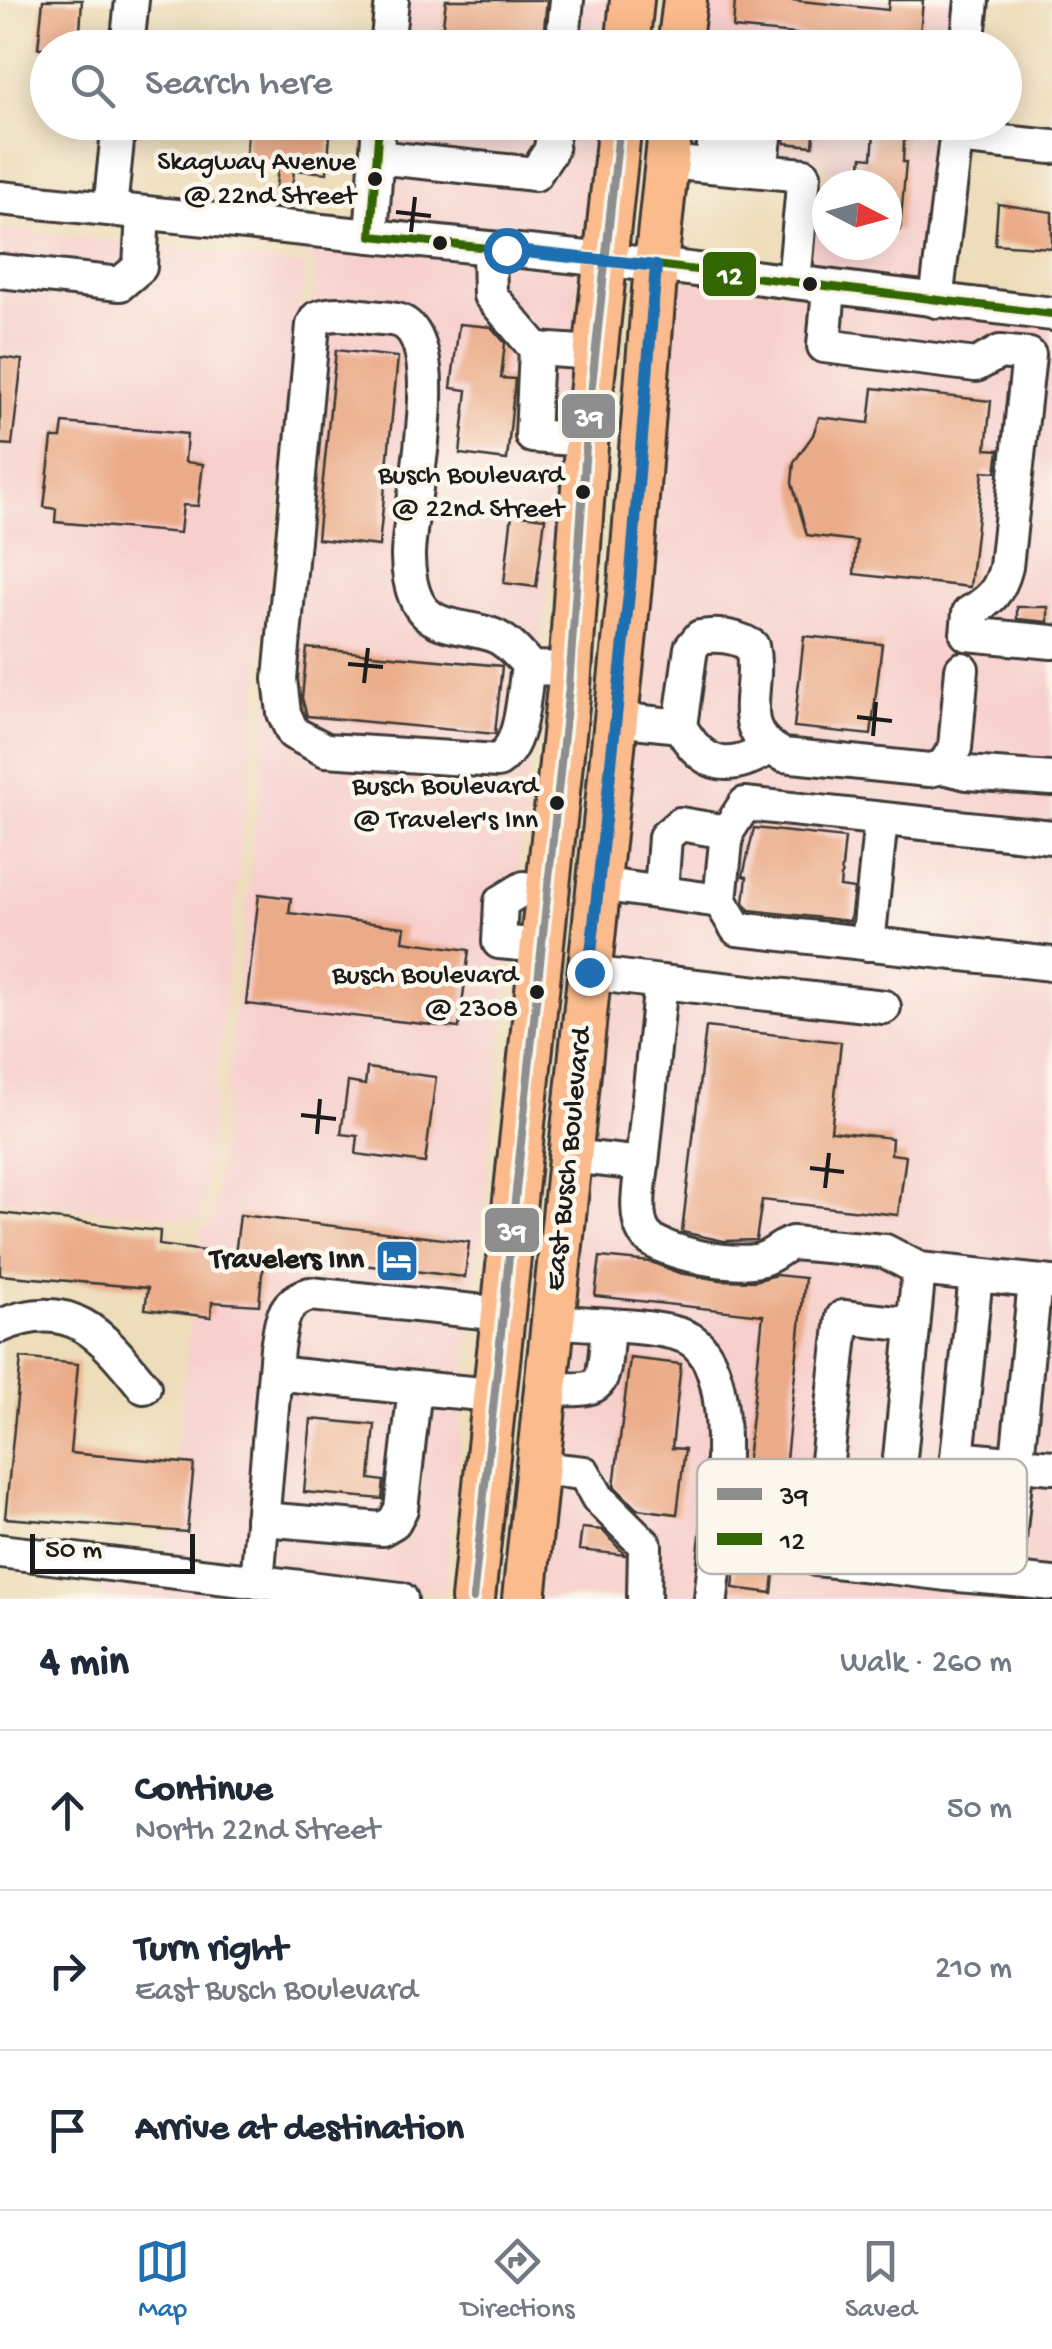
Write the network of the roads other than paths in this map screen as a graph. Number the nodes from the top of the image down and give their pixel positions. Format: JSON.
{"nodes":[{"id":1,"x":132,"y":0,"type":"edge"},
{"id":2,"x":392,"y":0,"type":"edge"},
{"id":3,"x":567,"y":0,"type":"edge"},
{"id":4,"x":632,"y":0,"type":"edge"},
{"id":5,"x":684,"y":0,"type":"edge"},
{"id":6,"x":972,"y":0,"type":"edge"},
{"id":7,"x":129,"y":30,"type":"edge"},
{"id":8,"x":389,"y":30,"type":"edge"},
{"id":9,"x":564,"y":30,"type":"edge"},
{"id":10,"x":629,"y":30,"type":"edge"},
{"id":11,"x":682,"y":30,"type":"edge"},
{"id":12,"x":968,"y":30,"type":"edge"},
{"id":13,"x":117,"y":140,"type":"edge"},
{"id":14,"x":377,"y":140,"type":"edge"},
{"id":15,"x":552,"y":140,"type":"edge"},
{"id":16,"x":618,"y":140,"type":"edge"},
{"id":17,"x":956,"y":140,"type":"edge"},
{"id":18,"x":1013,"y":140,"type":"edge"},
{"id":19,"x":669,"y":142,"type":"edge"},
{"id":20,"x":1052,"y":147,"type":"edge"},
{"id":21,"x":739,"y":150,"type":"edge"},
{"id":22,"x":376,"y":157,"type":"junction"},
{"id":23,"x":0,"y":198,"type":"edge"},
{"id":24,"x":110,"y":210,"type":"junction"},
{"id":25,"x":143,"y":213,"type":"junction"},
{"id":26,"x":371,"y":236,"type":"junction"},
{"id":27,"x":489,"y":248,"type":"junction"},
{"id":28,"x":606,"y":260,"type":"junction"},
{"id":29,"x":656,"y":266,"type":"junction"},
{"id":30,"x":0,"y":271,"type":"edge"},
{"id":31,"x":794,"y":282,"type":"junction"},
{"id":32,"x":829,"y":288,"type":"junction"},
{"id":33,"x":936,"y":301,"type":"junction"},
{"id":34,"x":1052,"y":314,"type":"edge"},
{"id":35,"x":536,"y":349,"type":"junction"},
{"id":36,"x":596,"y":353,"type":"junction"},
{"id":37,"x":1041,"y":356,"type":"edge"},
{"id":38,"x":587,"y":440,"type":"junction"},
{"id":39,"x":1052,"y":642,"type":"edge"},
{"id":40,"x":550,"y":669,"type":"junction"},
{"id":41,"x":962,"y":670,"type":"dead end"},
{"id":42,"x":616,"y":720,"type":"junction"},
{"id":43,"x":680,"y":726,"type":"junction"},
{"id":44,"x":769,"y":748,"type":"junction"},
{"id":45,"x":943,"y":767,"type":"junction"},
{"id":46,"x":1052,"y":778,"type":"edge"},
{"id":47,"x":881,"y":818,"type":"junction"},
{"id":48,"x":727,"y":832,"type":"junction"},
{"id":49,"x":1052,"y":837,"type":"edge"},
{"id":50,"x":552,"y":842,"type":"junction"},
{"id":51,"x":598,"y":884,"type":"junction"},
{"id":52,"x":661,"y":892,"type":"junction"},
{"id":53,"x":720,"y":901,"type":"junction"},
{"id":54,"x":868,"y":944,"type":"junction"},
{"id":55,"x":1052,"y":964,"type":"edge"},
{"id":56,"x":589,"y":972,"type":"junction"},
{"id":57,"x":661,"y":982,"type":"junction"},
{"id":58,"x":884,"y":1007,"type":"dead end"},
{"id":59,"x":571,"y":1145,"type":"junction"},
{"id":60,"x":642,"y":1164,"type":"junction"},
{"id":61,"x":919,"y":1269,"type":"junction"},
{"id":62,"x":976,"y":1276,"type":"junction"},
{"id":63,"x":1044,"y":1283,"type":"edge"},
{"id":64,"x":502,"y":1314,"type":"junction"},
{"id":65,"x":553,"y":1321,"type":"junction"},
{"id":66,"x":914,"y":1325,"type":"junction"},
{"id":67,"x":0,"y":1326,"type":"edge"},
{"id":68,"x":608,"y":1327,"type":"junction"},
{"id":69,"x":275,"y":1373,"type":"junction"},
{"id":70,"x":144,"y":1387,"type":"dead end"},
{"id":71,"x":415,"y":1388,"type":"junction"},
{"id":72,"x":546,"y":1388,"type":"junction"},
{"id":73,"x":494,"y":1396,"type":"junction"},
{"id":74,"x":957,"y":1458,"type":"joint"},
{"id":75,"x":721,"y":1459,"type":"edge"},
{"id":76,"x":827,"y":1459,"type":"edge"},
{"id":77,"x":900,"y":1459,"type":"edge"},
{"id":78,"x":967,"y":1459,"type":"edge"},
{"id":79,"x":1017,"y":1459,"type":"edge"},
{"id":80,"x":1027,"y":1465,"type":"edge"},
{"id":81,"x":1052,"y":1467,"type":"edge"},
{"id":82,"x":538,"y":1468,"type":"junction"},
{"id":83,"x":262,"y":1518,"type":"junction"},
{"id":84,"x":0,"y":1551,"type":"edge"},
{"id":85,"x":714,"y":1574,"type":"edge"},
{"id":86,"x":947,"y":1574,"type":"edge"},
{"id":87,"x":1005,"y":1574,"type":"edge"},
{"id":88,"x":1005,"y":1579,"type":"junction"},
{"id":89,"x":1052,"y":1584,"type":"edge"},
{"id":90,"x":269,"y":1588,"type":"edge"},
{"id":91,"x":401,"y":1599,"type":"edge"},
{"id":92,"x":472,"y":1599,"type":"edge"},
{"id":93,"x":524,"y":1599,"type":"edge"},
{"id":94,"x":644,"y":1599,"type":"edge"},
{"id":95,"x":712,"y":1599,"type":"edge"}],
"edges":[{"from":1,"to":7,"type":"street"},
{"from":2,"to":8,"type":"street"},
{"from":3,"to":9,"type":"street"},
{"from":4,"to":10,"type":"main road"},
{"from":5,"to":11,"type":"main road"},
{"from":6,"to":12,"type":"street"},
{"from":13,"to":24,"type":"street"},
{"from":14,"to":22,"type":"street"},
{"from":15,"to":22,"type":"street"},
{"from":16,"to":28,"type":"main road","name":"East Busch Boulevard"},
{"from":17,"to":33,"type":"street"},
{"from":18,"to":20,"type":"street"},
{"from":19,"to":21,"type":"street"},
{"from":19,"to":29,"type":"main road","name":"East Busch Boulevard"},
{"from":21,"to":31,"type":"street"},
{"from":22,"to":26,"type":"street"},
{"from":23,"to":24,"type":"street"},
{"from":24,"to":25,"type":"street"},
{"from":25,"to":26,"type":"street"},
{"from":25,"to":30,"type":"street"},
{"from":26,"to":27,"type":"street"},
{"from":27,"to":28,"type":"street"},
{"from":27,"to":35,"type":"street"},
{"from":28,"to":29,"type":"street"},
{"from":28,"to":36,"type":"main road","name":"East Busch Boulevard"},
{"from":29,"to":31,"type":"street"},
{"from":29,"to":42,"type":"main road","name":"East Busch Boulevard"},
{"from":31,"to":32,"type":"street"},
{"from":32,"to":33,"type":"street"},
{"from":32,"to":37,"type":"street"},
{"from":33,"to":34,"type":"street"},
{"from":35,"to":36,"type":"street"},
{"from":35,"to":38,"type":"street"},
{"from":36,"to":38,"type":"main road","name":"East Busch Boulevard"},
{"from":37,"to":39,"type":"street"},
{"from":38,"to":40,"type":"main road","name":"East Busch Boulevard"},
{"from":40,"to":40,"type":"street"},
{"from":40,"to":50,"type":"main road","name":"East Busch Boulevard"},
{"from":41,"to":45,"type":"street"},
{"from":42,"to":43,"type":"street"},
{"from":42,"to":51,"type":"main road","name":"East Busch Boulevard"},
{"from":43,"to":44,"type":"street"},
{"from":43,"to":44,"type":"street"},
{"from":44,"to":45,"type":"street"},
{"from":45,"to":46,"type":"street"},
{"from":47,"to":48,"type":"street"},
{"from":47,"to":49,"type":"street"},
{"from":47,"to":54,"type":"street"},
{"from":48,"to":52,"type":"street"},
{"from":48,"to":53,"type":"street"},
{"from":50,"to":59,"type":"main road"},
{"from":50,"to":64,"type":"main road","name":"East Busch Boulevard"},
{"from":51,"to":52,"type":"street"},
{"from":51,"to":56,"type":"main road","name":"East Busch Boulevard"},
{"from":52,"to":53,"type":"street"},
{"from":53,"to":54,"type":"street"},
{"from":54,"to":55,"type":"street"},
{"from":56,"to":57,"type":"street"},
{"from":56,"to":59,"type":"main road","name":"East Busch Boulevard"},
{"from":57,"to":58,"type":"street"},
{"from":57,"to":60,"type":"street"},
{"from":59,"to":60,"type":"street"},
{"from":59,"to":65,"type":"main road","name":"East Busch Boulevard"},
{"from":60,"to":61,"type":"street"},
{"from":61,"to":62,"type":"street"},
{"from":61,"to":66,"type":"street"},
{"from":62,"to":63,"type":"street"},
{"from":62,"to":74,"type":"street"},
{"from":63,"to":79,"type":"street"},
{"from":64,"to":69,"type":"street"},
{"from":64,"to":73,"type":"main road","name":"East Busch Boulevard"},
{"from":65,"to":68,"type":"street"},
{"from":65,"to":72,"type":"main road","name":"East Busch Boulevard"},
{"from":66,"to":76,"type":"street"},
{"from":66,"to":77,"type":"street"},
{"from":67,"to":70,"type":"street"},
{"from":68,"to":72,"type":"street"},
{"from":68,"to":75,"type":"street"},
{"from":69,"to":71,"type":"street"},
{"from":69,"to":83,"type":"street"},
{"from":71,"to":73,"type":"street"},
{"from":71,"to":83,"type":"street"},
{"from":72,"to":82,"type":"main road","name":"East Busch Boulevard"},
{"from":73,"to":92,"type":"main road","name":"East Busch Boulevard"},
{"from":74,"to":78,"type":"street"},
{"from":80,"to":81,"type":"street"},
{"from":82,"to":93,"type":"main road","name":"East Busch Boulevard"},
{"from":82,"to":94,"type":"street"},
{"from":83,"to":90,"type":"street"},
{"from":84,"to":90,"type":"street"},
{"from":85,"to":95,"type":"street"},
{"from":86,"to":88,"type":"street"},
{"from":87,"to":88,"type":"street"},
{"from":88,"to":89,"type":"street"},
{"from":90,"to":91,"type":"street"}]}
